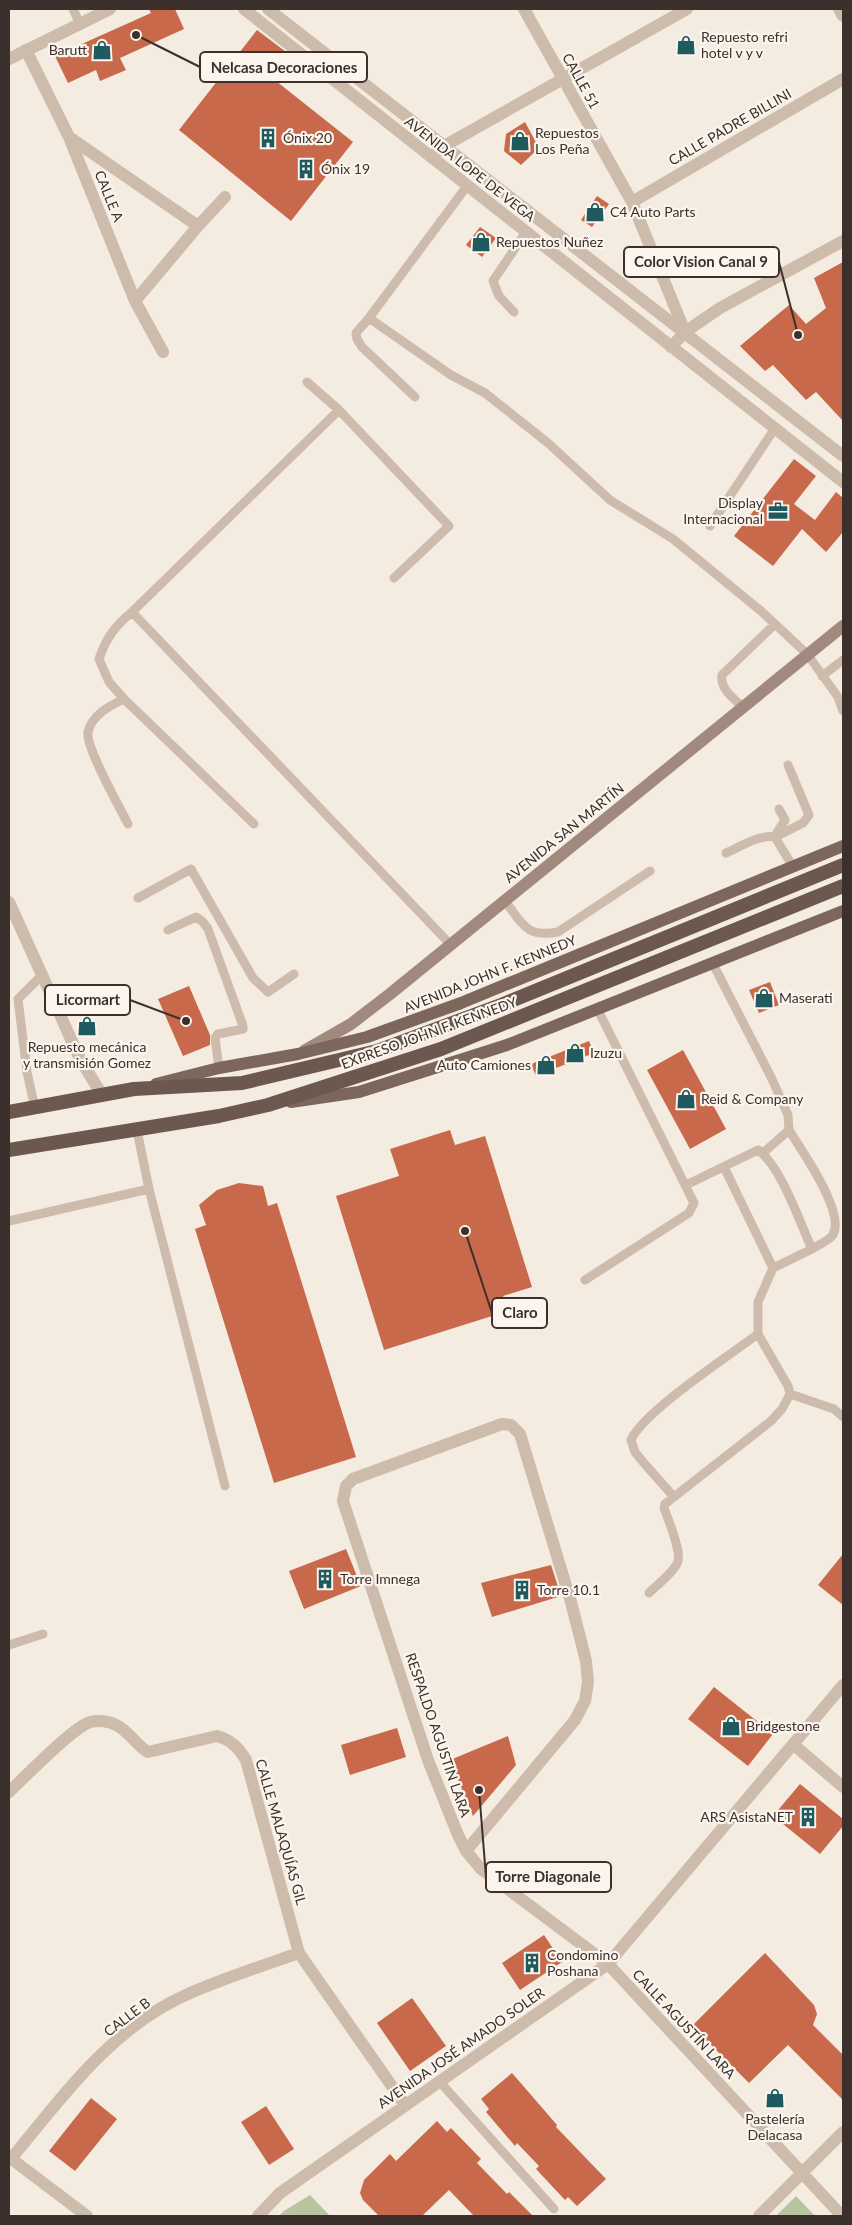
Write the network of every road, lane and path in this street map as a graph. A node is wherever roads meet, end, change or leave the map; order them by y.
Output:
1 (73, 9) edge
2 (110, 9) edge
3 (244, 9) edge
4 (268, 9) edge
5 (524, 9) edge
6 (687, 9) edge
7 (839, 9) edge
8 (843, 16) edge
9 (80, 24) junction
10 (26, 50) junction
11 (9, 59) edge
12 (563, 79) junction
13 (843, 79) edge
14 (69, 137) junction
15 (444, 146) junction
16 (431, 157) junction
17 (467, 186) junction
18 (225, 197) dead end
19 (632, 202) junction
20 (198, 226) junction
21 (526, 232) junction
22 (843, 241) edge
23 (135, 301) junction
24 (514, 312) dead end
25 (369, 318) junction
26 (685, 332) junction
27 (671, 347) junction
28 (163, 352) dead end
29 (307, 382) dead end
30 (415, 397) dead end
31 (339, 410) junction
32 (775, 428) junction
33 (843, 456) edge
34 (843, 482) edge
35 (710, 526) dead end
36 (394, 578) dead end
37 (132, 612) junction
38 (775, 624) junction
39 (843, 626) edge
40 (808, 655) junction
41 (843, 660) edge
42 (822, 676) junction
43 (840, 695) edge
44 (124, 699) junction
45 (743, 708) junction
46 (843, 711) edge
47 (788, 765) dead end
48 (780, 809) dead end
49 (128, 824) dead end
50 (254, 824) dead end
51 (775, 836) junction
52 (843, 846) edge
53 (726, 853) dead end
54 (843, 865) edge
55 (793, 867) junction
56 (650, 870) dead end
57 (843, 886) edge
58 (138, 898) dead end
59 (505, 901) junction
60 (9, 902) edge
61 (843, 910) edge
62 (168, 930) dead end
63 (450, 945) junction
64 (712, 962) junction
65 (294, 974) dead end
66 (42, 975) junction
67 (598, 1008) junction
68 (298, 1054) junction
69 (219, 1068) junction
70 (134, 1089) junction
71 (102, 1096) junction
72 (268, 1105) junction
73 (35, 1108) junction
74 (9, 1112) edge
75 (137, 1130) junction
76 (789, 1130) junction
77 (9, 1150) edge
78 (763, 1153) junction
79 (724, 1167) junction
80 (686, 1185) junction
81 (148, 1189) junction
82 (9, 1220) edge
83 (812, 1249) junction
84 (773, 1268) junction
85 (585, 1280) dead end
86 (758, 1334) junction
87 (790, 1394) junction
88 (843, 1418) edge
89 (225, 1486) dead end
90 (674, 1497) junction
91 (649, 1593) dead end
92 (43, 1634) dead end
93 (9, 1645) edge
94 (843, 1685) edge
95 (794, 1745) junction
96 (843, 1787) edge
97 (9, 1792) edge
98 (466, 1851) junction
99 (299, 1953) junction
100 (608, 1964) junction
101 (439, 2081) junction
102 (405, 2105) junction
103 (843, 2132) edge
104 (10, 2158) edge
105 (802, 2174) junction
106 (554, 2209) dead end
107 (87, 2216) edge
108 (258, 2216) edge
109 (759, 2216) edge
110 (842, 2216) edge

1 - 9 lane
2 - 9 street
3 - 16 street, AVENIDA LOPE DE VEGA
4 - 15 street, AVENIDA LOPE DE VEGA
5 - 12 street, CALLE 51
6 - 12 street
7 - 8 street
9 - 10 street
10 - 11 street
10 - 14 street, CALLE A
12 - 15 street
12 - 19 street, CALLE 51
13 - 19 street, CALLE PADRE BILLINI
14 - 20 street
14 - 23 street, CALLE A
15 - 16 street
15 - 26 street, AVENIDA LOPE DE VEGA
16 - 17 street, AVENIDA LOPE DE VEGA
17 - 21 street, AVENIDA LOPE DE VEGA
17 - 25 lane
18 - 20 street
19 - 26 street, CALLE 51
20 - 23 street
21 - 24 lane
21 - 27 street, AVENIDA LOPE DE VEGA
22 - 26 street
23 - 28 street, CALLE A
25 - 30 lane
25 - 38 lane
26 - 27 street
26 - 33 street, AVENIDA LOPE DE VEGA
27 - 32 street, AVENIDA LOPE DE VEGA
29 - 31 lane
31 - 36 lane
31 - 37 lane
32 - 34 street, AVENIDA LOPE DE VEGA
32 - 35 lane
37 - 44 lane
37 - 63 lane
38 - 40 lane
38 - 45 lane
39 - 40 main road, AVENIDA SAN MARTÍN
40 - 42 lane
40 - 45 main road, AVENIDA SAN MARTÍN
41 - 42 lane
42 - 43 lane
43 - 46 lane
44 - 49 lane
44 - 50 lane
45 - 59 main road, AVENIDA SAN MARTÍN
47 - 51 lane
48 - 51 lane
51 - 53 lane
51 - 55 lane
52 - 55 main road, AVENIDA JOHN F. KENNEDY
54 - 70 highway, EXPRESO JOHN F. KENNEDY
55 - 68 main road, AVENIDA JOHN F. KENNEDY
56 - 59 lane
57 - 72 highway, EXPRESO JOHN F. KENNEDY
58 - 65 lane
59 - 63 main road, AVENIDA SAN MARTÍN
60 - 66 street
61 - 64 main road
62 - 69 lane
63 - 68 main road, AVENIDA SAN MARTÍN
64 - 67 main road
64 - 76 lane
66 - 71 street
66 - 73 lane
67 - 72 main road
67 - 80 lane
68 - 69 main road, AVENIDA JOHN F. KENNEDY
69 - 70 main road, AVENIDA JOHN F. KENNEDY
70 - 71 highway, EXPRESO JOHN F. KENNEDY
71 - 73 highway, EXPRESO JOHN F. KENNEDY
72 - 75 highway, EXPRESO JOHN F. KENNEDY
73 - 74 highway, EXPRESO JOHN F. KENNEDY
75 - 77 highway, EXPRESO JOHN F. KENNEDY
75 - 81 lane
76 - 78 lane
76 - 83 lane
78 - 79 lane
78 - 83 lane
79 - 80 lane
79 - 84 lane
80 - 85 lane
81 - 82 lane
81 - 89 lane
83 - 84 lane
84 - 86 lane
86 - 87 lane
86 - 90 lane
87 - 88 lane
87 - 90 lane
90 - 91 lane
92 - 93 lane
94 - 95 street, AVENIDA JOSÉ AMADO SOLER
95 - 96 street
95 - 100 street, AVENIDA JOSÉ AMADO SOLER
97 - 99 street, CALLE MALAQUÍAS GIL
98 - 98 street, RESPALDO AGUSTIN LARA
98 - 100 street, CALLE AGUSTÍN LARA
99 - 102 street, CALLE MALAQUÍAS GIL
99 - 104 street, CALLE B
100 - 101 street, AVENIDA JOSÉ AMADO SOLER
100 - 105 street, CALLE AGUSTÍN LARA
101 - 102 street, AVENIDA JOSÉ AMADO SOLER
101 - 106 lane
102 - 108 street, AVENIDA JOSÉ AMADO SOLER
103 - 105 street
104 - 107 street
105 - 109 street
105 - 110 street, CALLE AGUSTÍN LARA

